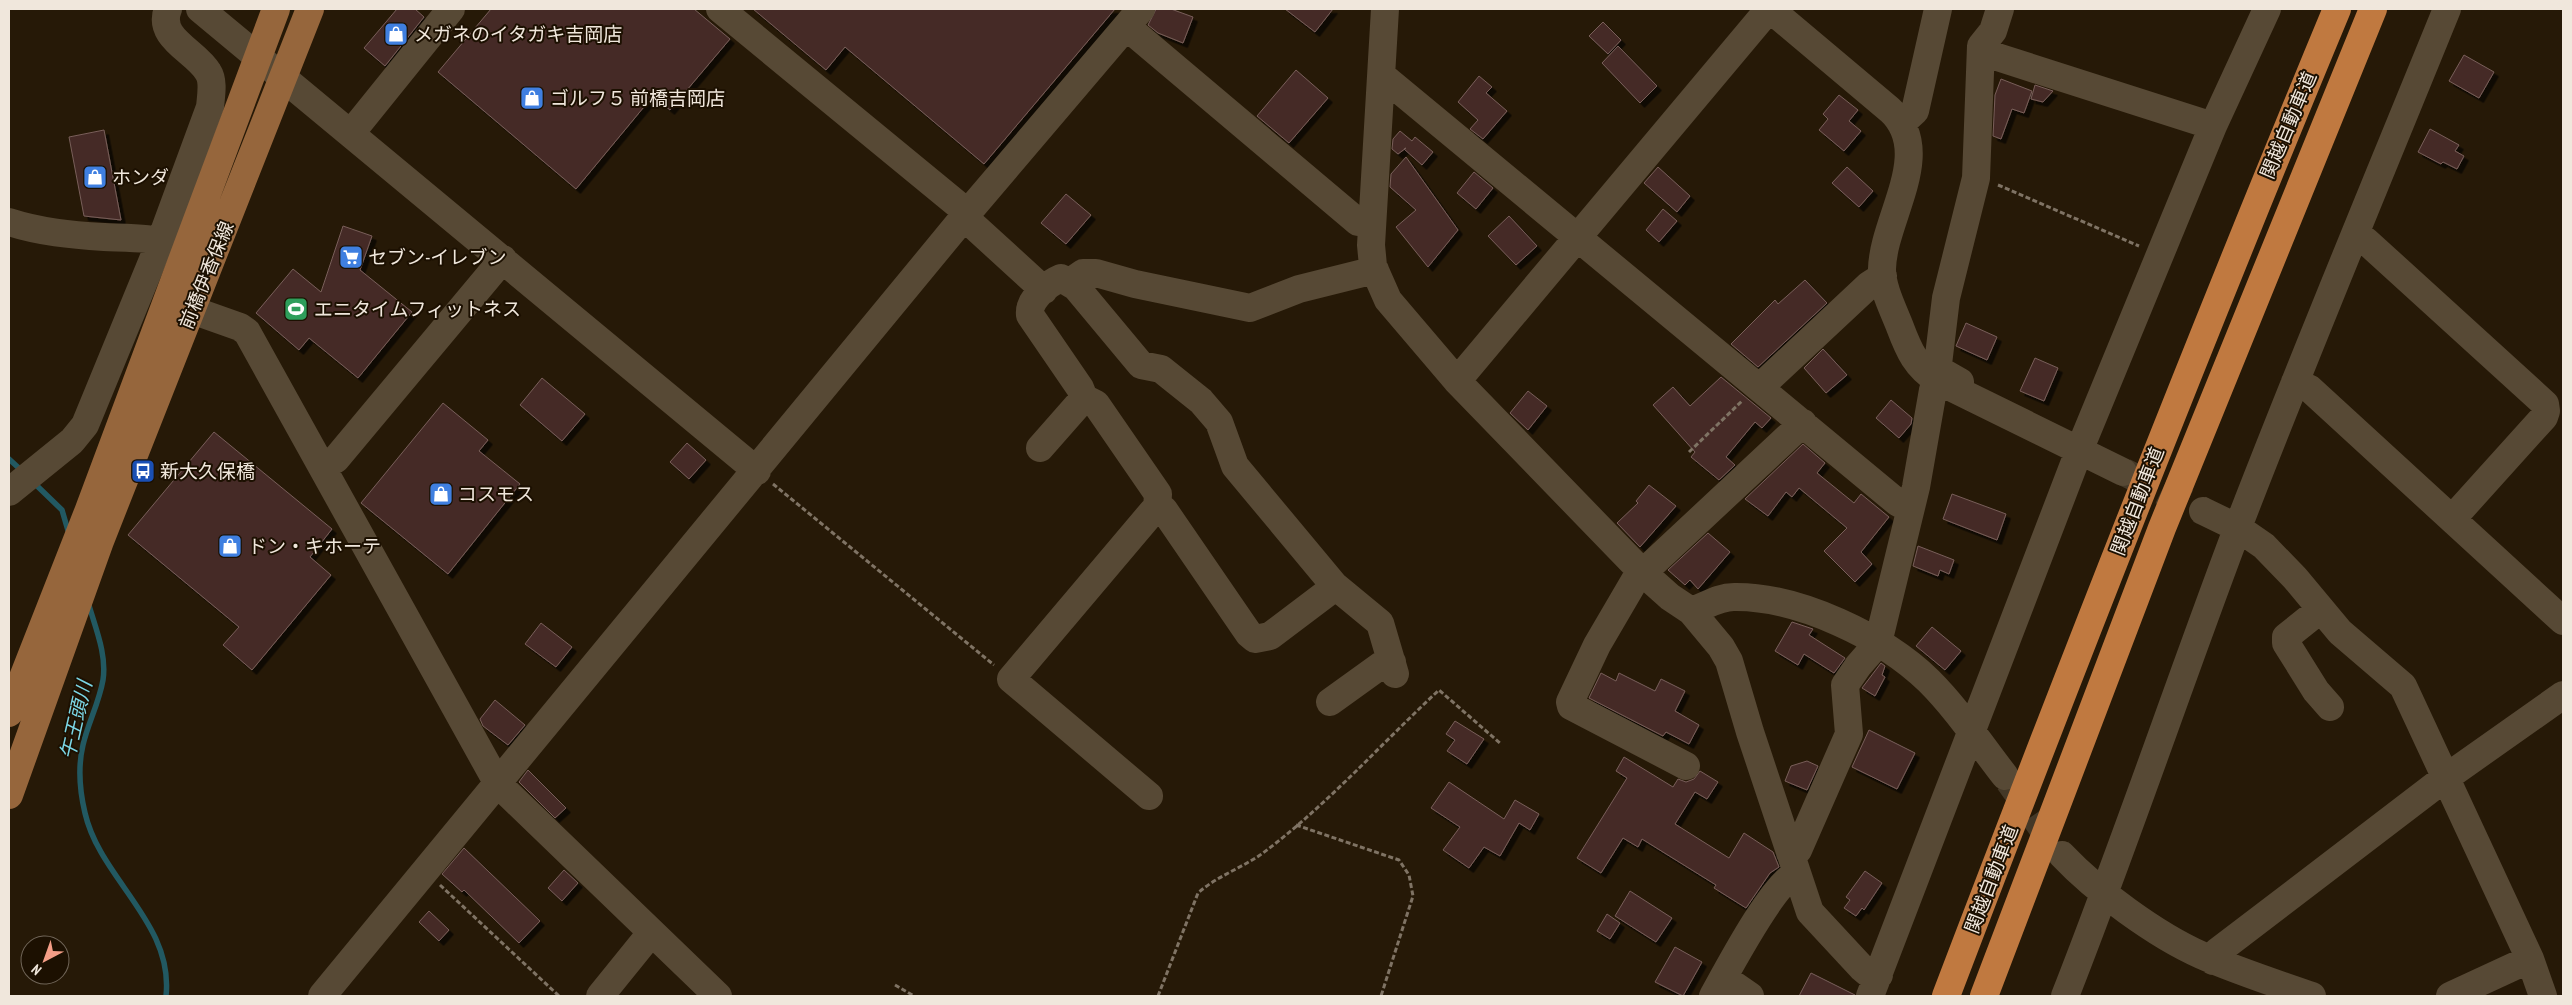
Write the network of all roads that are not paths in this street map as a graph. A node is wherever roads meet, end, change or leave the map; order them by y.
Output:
1 (168, 9) edge
2 (200, 9) edge
3 (276, 9) edge
4 (310, 9) edge
5 (451, 9) edge
6 (720, 9) edge
7 (1385, 9) edge
8 (1770, 9) edge
9 (1938, 9) edge
10 (2000, 9) edge
11 (2267, 9) edge
12 (2337, 9) edge
13 (2373, 9) edge
14 (2445, 9) edge
15 (1134, 18) edge
16 (1988, 54) dead end
17 (258, 55) junction
18 (284, 77) junction
19 (1381, 79) junction
20 (1902, 123) junction
21 (2214, 126) junction
22 (351, 133) junction
23 (966, 215) junction
24 (9, 222) edge
25 (1372, 224) junction
26 (2355, 234) junction
27 (1578, 239) junction
28 (173, 245) junction
29 (503, 260) junction
30 (1375, 270) junction
31 (1883, 276) junction
32 (1070, 282) junction
33 (1044, 290) junction
34 (192, 310) junction
35 (1457, 381) junction
36 (1938, 382) junction
37 (2295, 382) junction
38 (1760, 387) junction
39 (1084, 398) junction
40 (1802, 422) junction
41 (2074, 443) junction
42 (1040, 448) dead end
43 (322, 467) junction
44 (757, 471) junction
45 (2122, 472) tunnel mouth
46 (15, 487) edge
47 (1911, 506) junction
48 (1157, 509) junction
49 (2203, 511) tunnel mouth
50 (2452, 519) junction
51 (2238, 528) junction
52 (1642, 572) junction
53 (1339, 589) junction
54 (2321, 609) junction
55 (1691, 611) junction
56 (2563, 621) edge
57 (1878, 643) junction
58 (2563, 695) edge
59 (1330, 702) dead end
60 (2330, 707) dead end
61 (9, 713) edge
62 (1972, 733) junction
63 (1686, 766) dead end
64 (2005, 776) tunnel mouth
65 (2446, 777) junction
66 (498, 784) junction
67 (9, 795) edge
68 (1149, 796) dead end
69 (2062, 856) tunnel mouth
70 (1793, 864) junction
71 (2105, 894) junction
72 (651, 933) junction
73 (2530, 959) junction
74 (2213, 961) junction
75 (1875, 986) edge
76 (1718, 987) edge
77 (322, 996) edge
78 (600, 996) edge
79 (718, 996) edge
80 (1750, 996) edge
81 (1946, 996) edge
82 (1984, 996) edge
83 (2064, 996) edge
84 (2312, 996) edge
85 (2450, 996) edge
86 (2543, 996) edge

1 - 28 street
2 - 17 street
3 - 17 main road, 前橋伊香保線
4 - 18 main road, 前橋伊香保線
5 - 22 street
6 - 23 street
7 - 19 street
8 - 20 street
8 - 27 street
9 - 20 street
10 - 41 street
11 - 21 street
12 - 81 highway, 関越自動車道
13 - 82 highway, 関越自動車道
14 - 26 street
15 - 23 street
15 - 25 street
16 - 21 street
17 - 18 street
17 - 28 main road, 前橋伊香保線
18 - 22 street
18 - 34 main road, 前橋伊香保線
19 - 25 street
19 - 27 street
20 - 31 street
21 - 41 street
22 - 29 street
23 - 33 street
23 - 44 street
24 - 28 street
25 - 30 street
26 - 37 street
26 - 50 street
27 - 35 street
27 - 38 street
28 - 46 street
28 - 61 main road, 前橋伊香保線
29 - 43 street
29 - 44 street
30 - 32 street
30 - 35 street
31 - 36 street
31 - 38 street
32 - 33 street
32 - 53 street
33 - 39 street
34 - 43 street
34 - 67 main road, 前橋伊香保線
35 - 52 street
36 - 41 street
36 - 47 street
37 - 50 street
37 - 51 street
38 - 40 street
39 - 42 street
39 - 48 street
40 - 47 street
40 - 52 street
41 - 45 street
41 - 62 street
43 - 66 street
44 - 66 street
47 - 57 street
48 - 53 street
48 - 68 street
49 - 51 street
50 - 56 street
51 - 54 street
51 - 71 street
52 - 55 street
52 - 63 street
53 - 59 street
54 - 60 street
54 - 65 street
55 - 57 street
55 - 70 street
57 - 62 street
57 - 70 street
58 - 65 street
62 - 64 street
62 - 75 street
65 - 73 street
65 - 74 street
66 - 72 street
66 - 77 street
69 - 71 street
70 - 75 street
70 - 76 street
71 - 74 street
71 - 83 street
72 - 78 street
72 - 79 street
73 - 85 street
73 - 86 street
74 - 84 street
76 - 80 street

